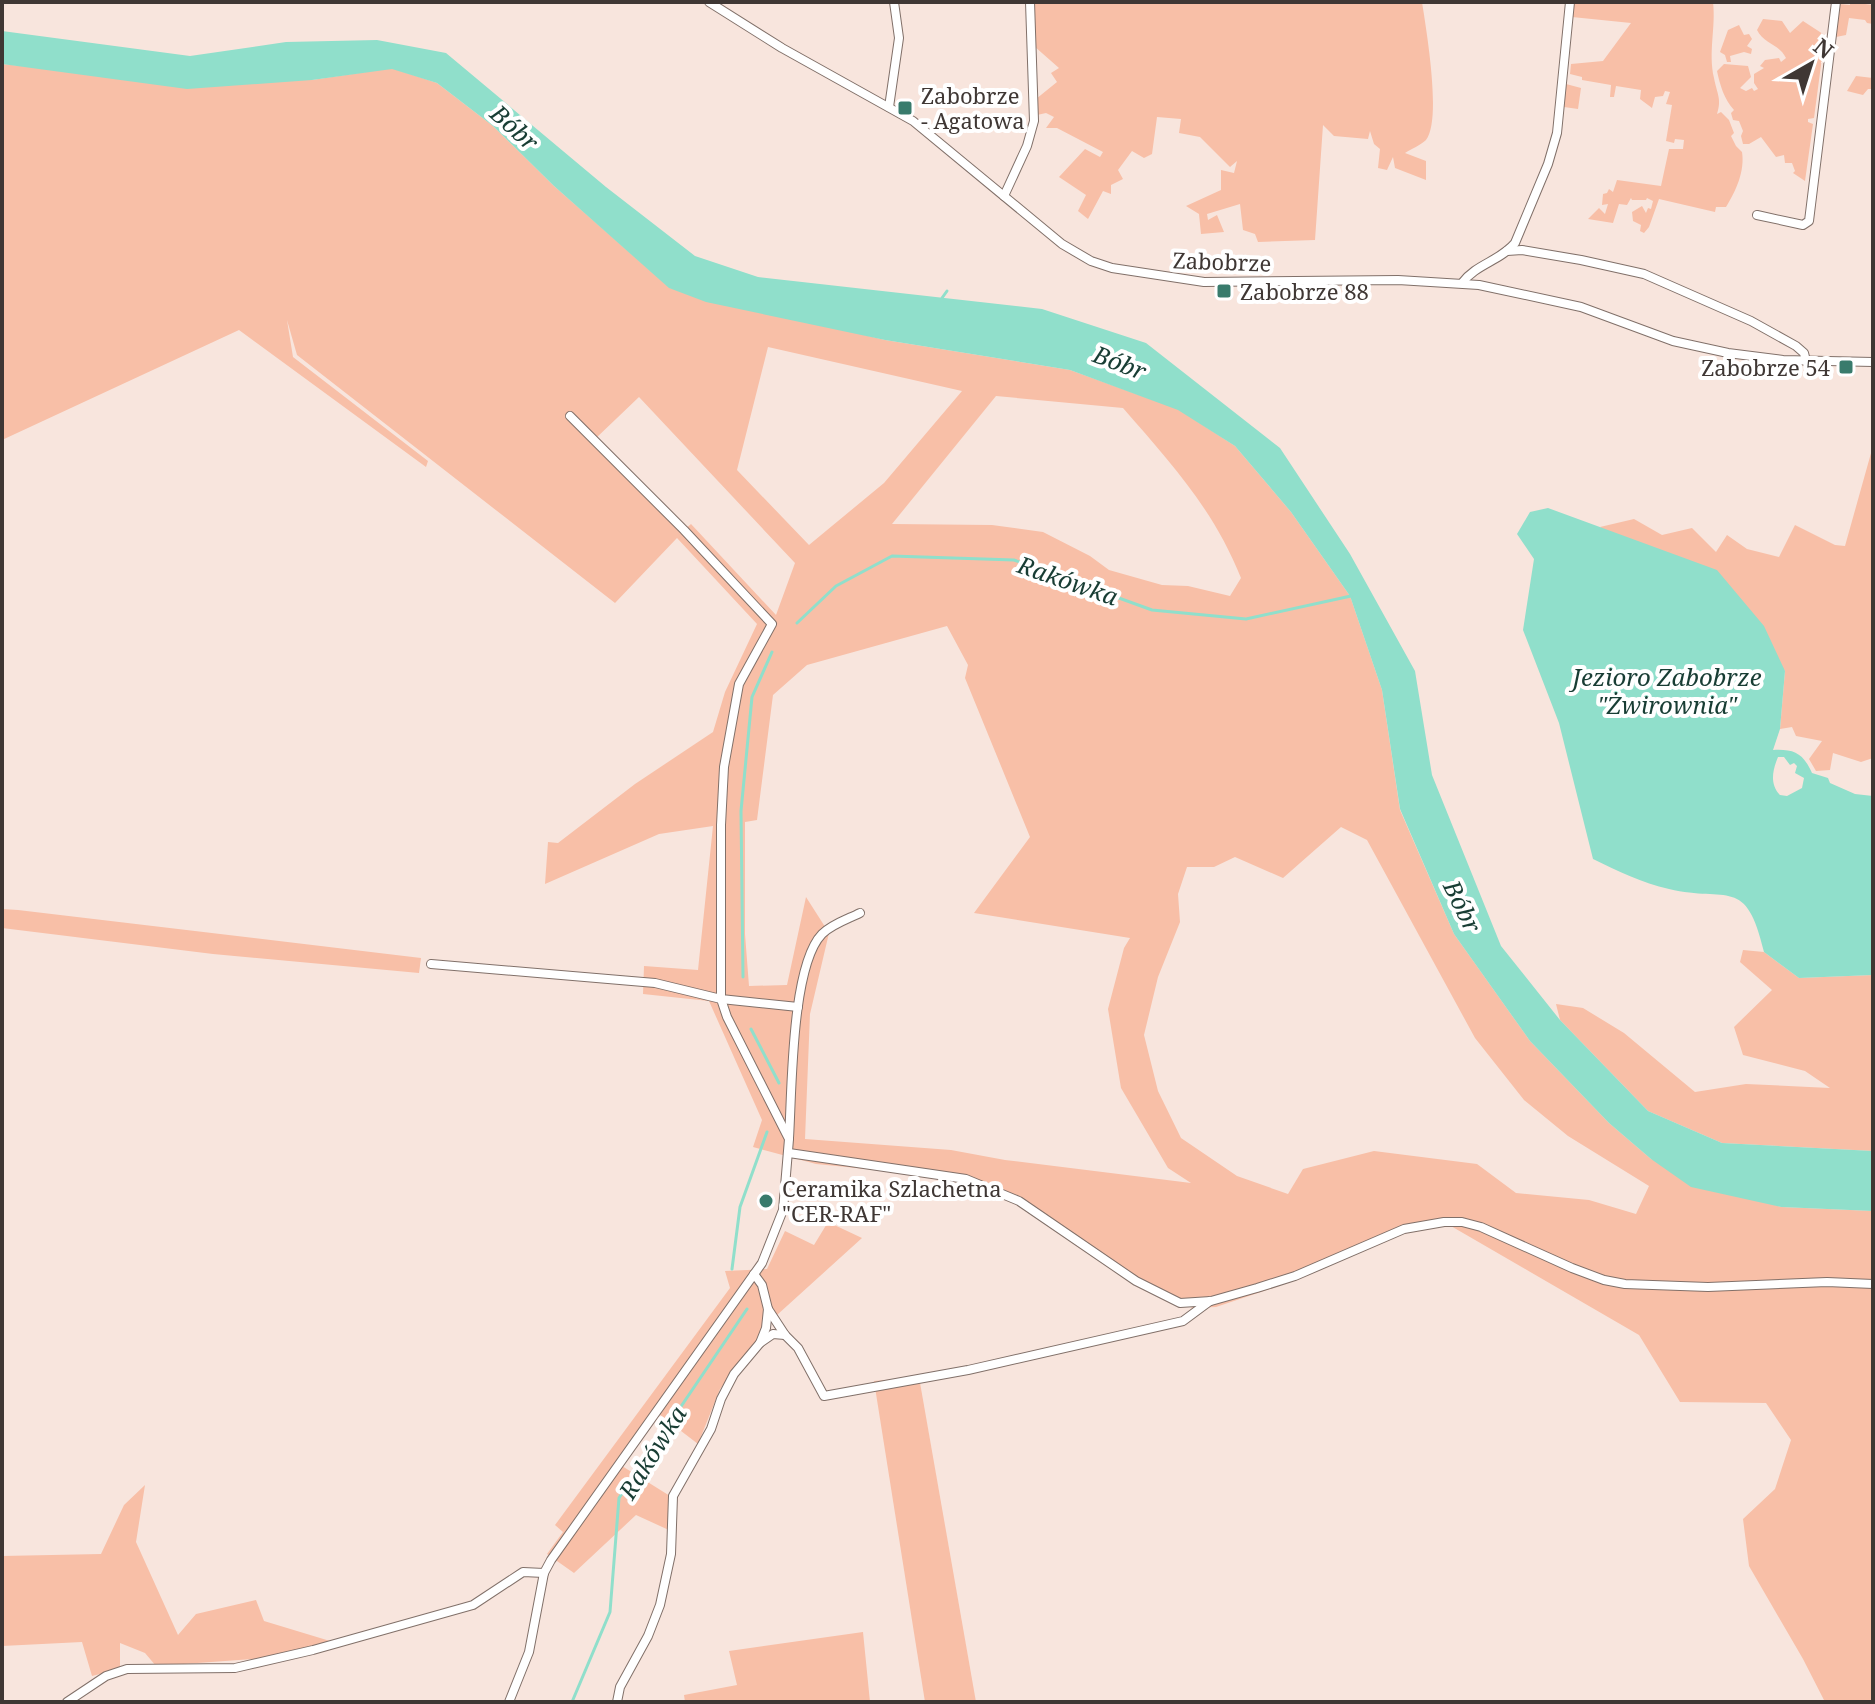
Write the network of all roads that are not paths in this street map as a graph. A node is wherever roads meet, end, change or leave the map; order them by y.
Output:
1 (709, 2) edge
2 (894, 2) edge
3 (1030, 2) edge
4 (1570, 2) edge
5 (1836, 2) edge
6 (889, 107) junction
7 (1004, 196) junction
8 (1757, 215) dead end
9 (1507, 251) junction
10 (1462, 283) junction
11 (1806, 361) junction
12 (1873, 362) edge
13 (570, 416) dead end
14 (860, 913) dead end
15 (431, 964) dead end
16 (721, 999) junction
17 (798, 1007) junction
18 (789, 1139) junction
19 (789, 1153) junction
20 (754, 1274) junction
21 (1873, 1284) edge
22 (1211, 1301) junction
23 (768, 1309) junction
24 (785, 1335) junction
25 (760, 1343) junction
26 (544, 1573) junction
27 (67, 1702) edge
28 (509, 1702) edge
29 (617, 1702) edge

1 - 6 street, Zabobrze
2 - 6 street
3 - 7 street
4 - 9 street
5 - 8 street
6 - 7 street, Zabobrze
7 - 10 street, Zabobrze
9 - 10 street
9 - 11 street
10 - 11 street, Zabobrze
11 - 12 street, Zabobrze
13 - 16 street
14 - 17 street
15 - 16 street
16 - 17 street
16 - 18 street
17 - 18 street
18 - 19 street
19 - 20 street
19 - 22 street
20 - 23 street
20 - 26 street
21 - 22 street
22 - 24 street
23 - 24 street
23 - 25 street
24 - 25 street
25 - 29 street
26 - 27 street
26 - 28 street

